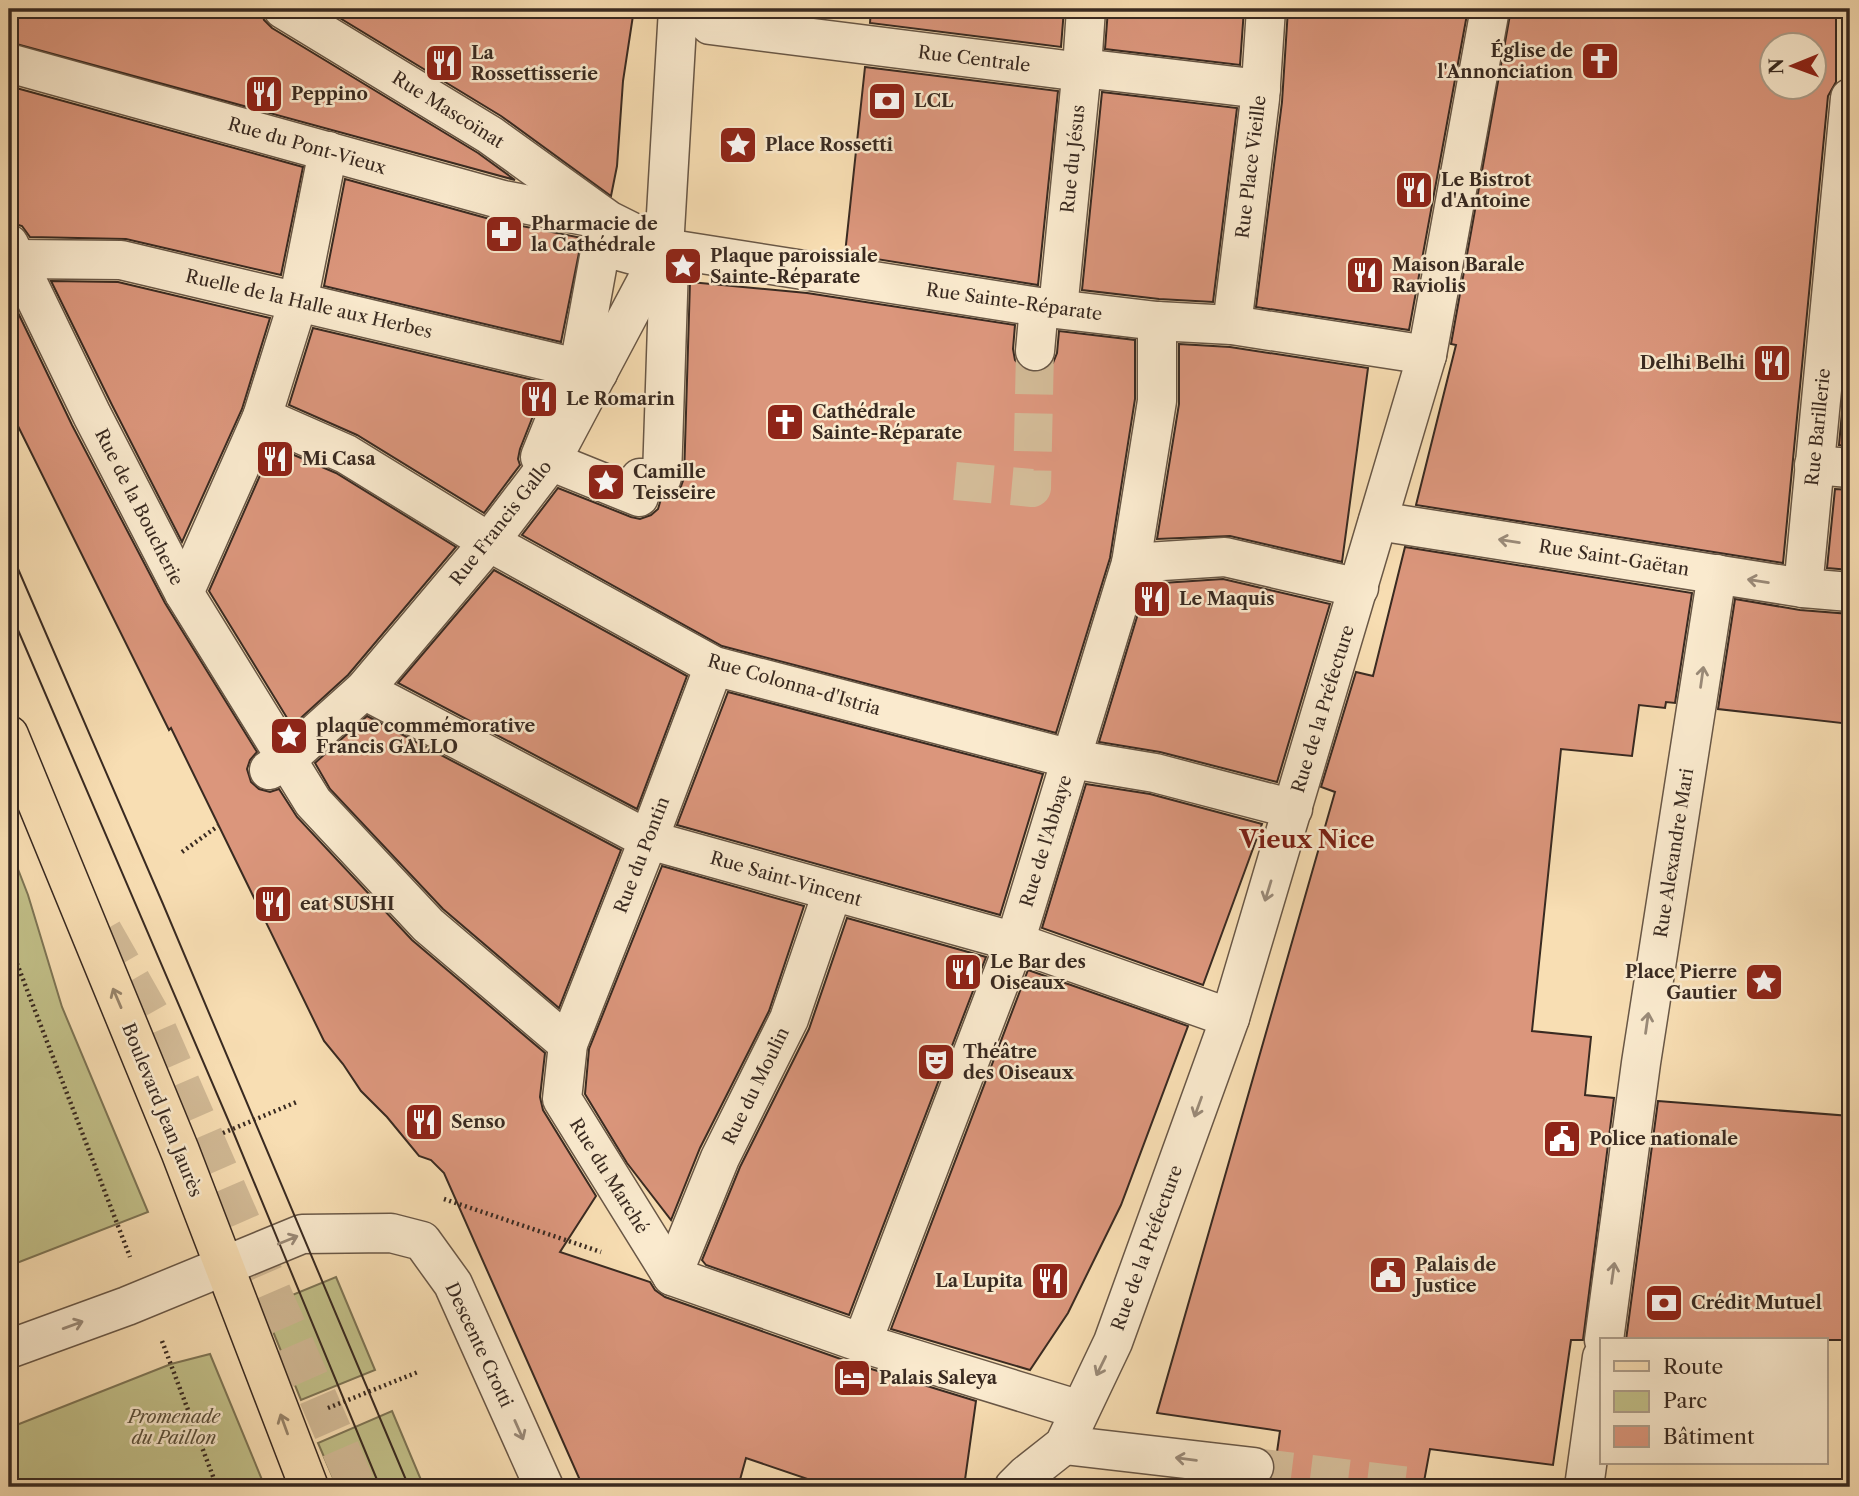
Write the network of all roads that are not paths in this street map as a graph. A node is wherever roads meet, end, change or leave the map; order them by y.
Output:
1 (284, 9) edge
2 (678, 9) edge
3 (694, 9) edge
4 (1086, 9) edge
5 (1266, 9) edge
6 (1490, 9) edge
7 (9, 63) edge
8 (1082, 68) junction
9 (1261, 89) junction
10 (1850, 98) edge
11 (328, 151) junction
12 (608, 220) junction
13 (13, 252) edge
14 (661, 255) junction
15 (298, 302) junction
16 (1048, 308) junction
17 (1157, 321) junction
18 (1232, 325) junction
19 (1035, 351) tunnel mouth
20 (1427, 355) junction
21 (587, 370) junction
22 (262, 417) junction
23 (551, 461) junction
24 (1832, 466) edge
25 (1378, 521) junction
26 (489, 542) junction
27 (1131, 563) junction
28 (1717, 574) junction
29 (1359, 588) junction
30 (1803, 588) junction
31 (1850, 592) edge
32 (184, 593) junction
33 (714, 666) junction
34 (363, 690) junction
35 (9, 735) edge
36 (1071, 759) junction
37 (278, 765) junction
38 (1293, 809) junction
39 (649, 840) junction
40 (832, 893) junction
41 (1015, 942) junction
42 (1230, 1018) junction
43 (568, 1044) junction
44 (224, 1266) junction
45 (671, 1276) junction
46 (1604, 1338) edge
47 (862, 1343) junction
48 (9, 1349) edge
49 (1600, 1371) edge
50 (1080, 1410) junction
51 (1064, 1445) junction
52 (1254, 1467) tunnel mouth
53 (309, 1487) edge
54 (544, 1487) edge
55 (1014, 1487) edge
56 (1584, 1487) edge

1 - 12 street, Rue Mascoïnat
2 - 14 street
3 - 8 street, Rue Centrale
4 - 8 street, Rue du Jésus
5 - 9 street, Rue Place Vieille
6 - 20 street, Rue de la Préfecture
7 - 11 street, Rue du Pont-Vieux
8 - 9 street, Rue Centrale
8 - 16 street, Rue du Jésus
9 - 18 street, Rue Place Vieille
10 - 24 street, Rue Barillerie
11 - 12 street, Rue du Pont-Vieux
11 - 15 street
12 - 14 street, Rue Sainte-Réparate
13 - 15 street, Ruelle de la Halle aux Herbes
13 - 32 street, Rue de la Boucherie
14 - 16 street, Rue Sainte-Réparate
14 - 21 street, Rue Francis Gallo
14 - 21 street
14 - 23 street
15 - 21 street, Ruelle de la Halle aux Herbes
15 - 22 street
16 - 17 street, Rue Sainte-Réparate
16 - 19 street, Rue du Jésus
17 - 18 street, Rue Sainte-Réparate
17 - 27 street, Rue de l'Abbaye
18 - 20 street, Rue Sainte-Réparate
20 - 25 street, Rue de la Préfecture
21 - 23 street, Rue Francis Gallo
22 - 26 street, Rue Colonna-d'Istria
22 - 32 street
23 - 26 street, Rue Francis Gallo
24 - 30 street, Rue Barillerie
28 -> 25 street, Rue Saint-Gaëtan
25 - 29 street, Rue de la Préfecture
26 - 33 street, Rue Colonna-d'Istria
26 - 34 street, Rue Francis Gallo
27 - 29 street
27 - 36 street, Rue de l'Abbaye
30 -> 28 street, Rue Saint-Gaëtan
46 -> 28 street, Rue Alexandre Mari
29 - 38 street, Rue de la Préfecture
30 - 31 street, Rue Saint-Gaëtan
32 - 37 street, Rue de la Boucherie
33 - 36 street, Rue Colonna-d'Istria
33 - 39 street, Rue du Pontin
34 - 37 street, Rue Francis Gallo
34 - 39 street, Rue Saint-Vincent
44 -> 35 main road, Boulevard Jean Jaurès
36 - 38 street, Rue Colonna-d'Istria
36 - 41 street, Rue de l'Abbaye
37 - 43 street
38 -> 42 street, Rue de la Préfecture
39 - 40 street, Rue Saint-Vincent
39 - 43 street, Rue du Pontin
40 - 41 street, Rue Saint-Vincent
40 - 45 street, Rue du Moulin
41 - 42 street, Rue Saint-Vincent
41 - 47 street, Rue de l'Abbaye
42 -> 50 street, Rue de la Préfecture
43 - 45 street, Rue du Marché
48 -> 44 street, Descente Crotti
53 -> 44 main road, Boulevard Jean Jaurès
44 -> 54 street, Descente Crotti
45 - 47 street
47 - 50 street
49 - 56 street
50 - 51 street, Rue de la Préfecture
52 -> 51 street
51 - 55 street, Rue de la Préfecture

